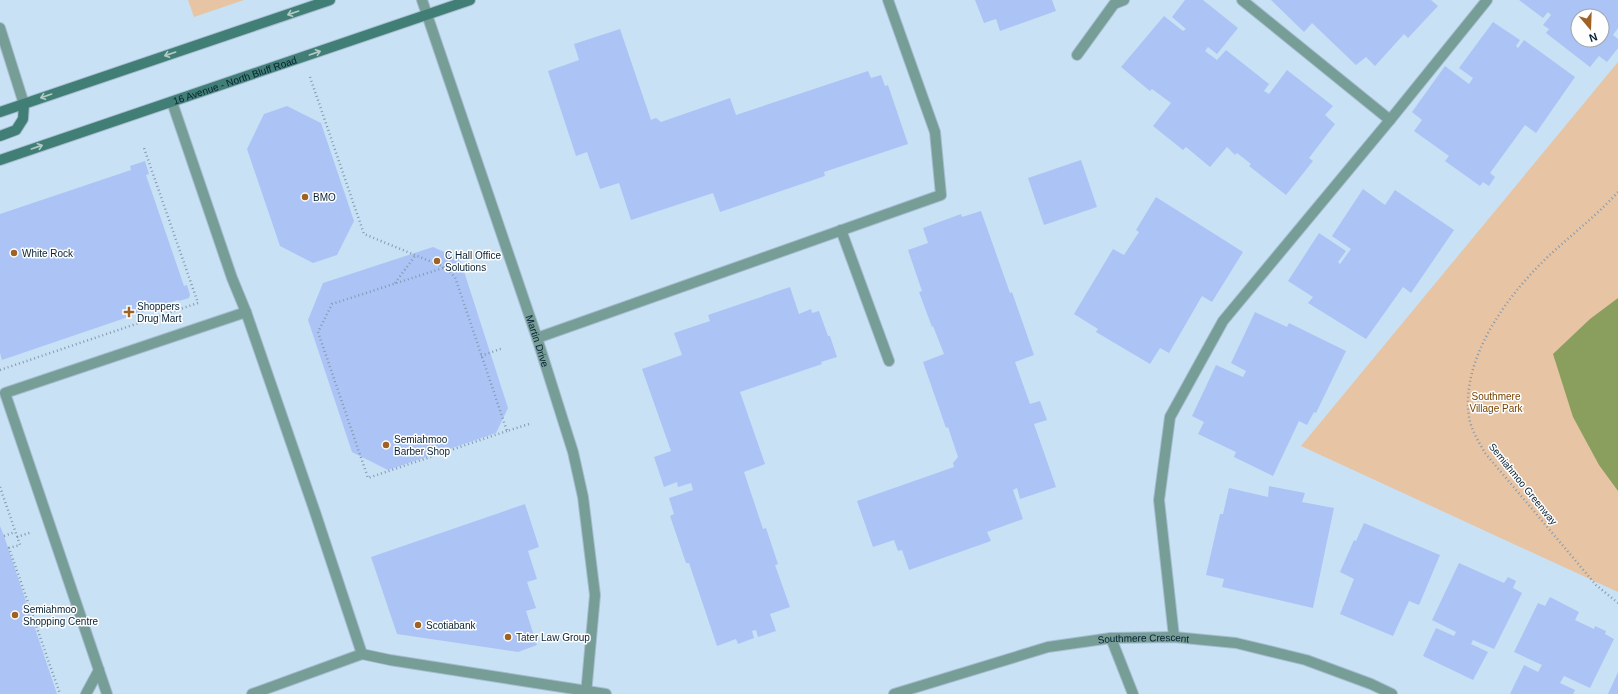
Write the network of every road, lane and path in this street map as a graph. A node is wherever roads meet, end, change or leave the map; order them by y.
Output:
1 (330, 0) edge
2 (422, 0) edge
3 (470, 0) edge
4 (888, 0) edge
5 (1124, 0) edge
6 (1242, 0) edge
7 (1487, 0) edge
8 (427, 15) junction
9 (0, 28) edge
10 (1076, 55) dead end
11 (310, 77) dead end
12 (172, 102) junction
13 (24, 104) junction
14 (0, 112) edge
15 (1390, 120) junction
16 (0, 136) edge
17 (144, 148) dead end
18 (0, 160) edge
19 (342, 172) junction
20 (338, 173) dead end
21 (1618, 192) edge
22 (841, 230) junction
23 (415, 256) junction
24 (444, 267) junction
25 (394, 284) junction
26 (246, 312) junction
27 (536, 338) junction
28 (503, 348) dead end
29 (481, 356) junction
30 (889, 362) dead end
31 (0, 370) edge
32 (529, 424) dead end
33 (506, 431) junction
34 (0, 487) edge
35 (15, 532) junction
36 (4, 536) dead end
37 (1618, 603) edge
38 (1174, 637) junction
39 (1111, 638) junction
40 (362, 654) junction
41 (99, 670) junction
42 (586, 692) edge
43 (60, 694) edge
44 (86, 694) edge
45 (107, 694) edge
46 (252, 694) edge
47 (606, 694) edge
48 (894, 694) edge
49 (1133, 694) edge
50 (1392, 694) edge

1 -> 13 main road
2 - 8 street, Martin Drive
3 - 8 main road, 16 Avenue - North Bluff Road
4 - 22 street
5 - 10 street
6 - 15 street
7 - 15 street
12 -> 8 main road, 16 Avenue - North Bluff Road
8 - 27 street, Martin Drive
9 - 13 street
11 - 19 path
18 -> 12 main road, 16 Avenue - North Bluff Road
12 - 26 street
13 - 14 main road
13 - 16 main road
15 - 38 street
17 - 31 path
19 - 20 path
19 - 23 path
21 - 37 path, Semiahmoo Greenway
22 - 27 street
22 - 30 street
23 - 24 path
23 - 25 path
24 - 25 path
24 - 29 path
25 - 33 path
26 - 40 street
26 - 41 street
27 - 42 street, Martin Drive
28 - 29 path
29 - 33 path
32 - 33 path
34 - 35 path
35 - 36 path
35 - 43 path
38 - 39 street, Southmere Crescent
38 - 50 street, Southmere Crescent
39 - 48 street, Southmere Crescent
39 - 49 street
40 - 42 street
40 - 46 street
41 - 44 street
41 - 45 street
42 - 47 street

